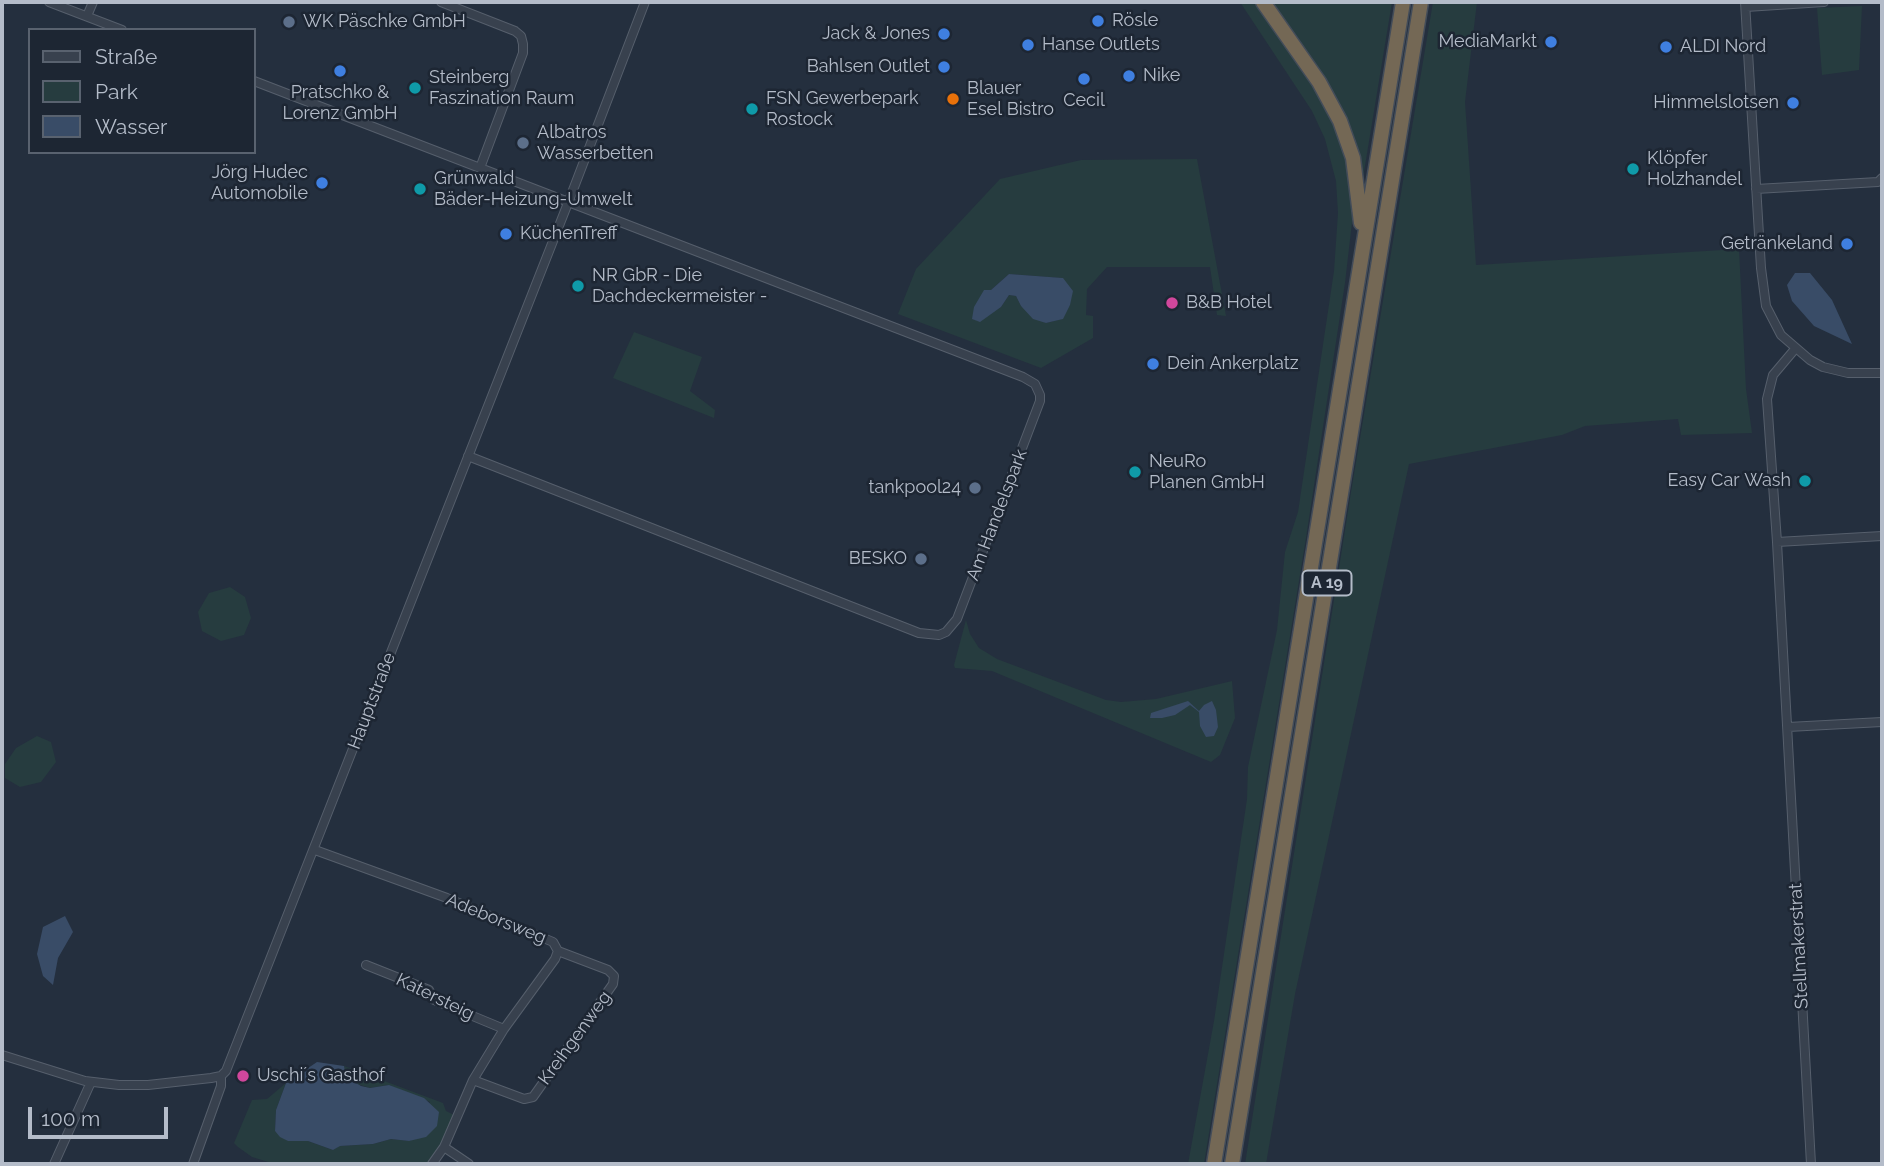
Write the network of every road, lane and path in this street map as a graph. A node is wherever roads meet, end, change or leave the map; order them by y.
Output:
1 (49, 2) edge
2 (93, 2) edge
3 (441, 2) edge
4 (645, 2) edge
5 (1263, 2) edge
6 (1403, 2) edge
7 (1421, 2) edge
8 (1824, 2) edge
9 (1745, 4) edge
10 (87, 16) junction
11 (117, 28) edge
12 (256, 82) edge
13 (480, 168) junction
14 (1882, 178) edge
15 (1756, 189) junction
16 (568, 203) junction
17 (1363, 241) junction
18 (1795, 349) junction
19 (1882, 373) edge
20 (468, 456) junction
21 (1882, 536) edge
22 (1777, 542) junction
23 (1882, 722) edge
24 (1788, 727) junction
25 (315, 850) junction
26 (558, 951) junction
27 (366, 965) dead end
28 (504, 1029) junction
29 (2, 1055) edge
30 (222, 1076) junction
31 (473, 1080) junction
32 (91, 1083) junction
33 (444, 1147) junction
34 (54, 1164) edge
35 (193, 1164) edge
36 (432, 1164) edge
37 (469, 1164) edge
38 (1214, 1164) edge
39 (1232, 1164) edge
40 (1811, 1164) edge

1 - 10 street
2 - 10 street
3 - 13 street
4 - 16 street, Hauptstraße
5 - 17 highway
6 - 17 highway, A 19
7 - 39 highway, A 19
8 - 9 street
9 - 15 street
10 - 11 street
12 - 13 street
13 - 16 street
14 - 15 street
15 - 18 street
16 - 20 street, Hauptstraße
16 - 20 street, Am Handelspark
17 - 38 highway, A 19
18 - 19 street
18 - 22 street, Stellmakerstrat
20 - 25 street, Hauptstraße
21 - 22 street
22 - 24 street, Stellmakerstrat
23 - 24 street
24 - 40 street, Stellmakerstrat
25 - 26 street, Adeborsweg
25 - 30 street, Hauptstraße
26 - 28 street, Adeborsweg
26 - 31 street, Kreihgenweg
27 - 28 street, Katersteig
28 - 31 street, Adeborsweg
29 - 32 street
30 - 32 street
30 - 35 street, Hauptstraße
31 - 33 street, Adeborsweg
32 - 34 street
33 - 36 street, Adeborsweg
33 - 37 street

